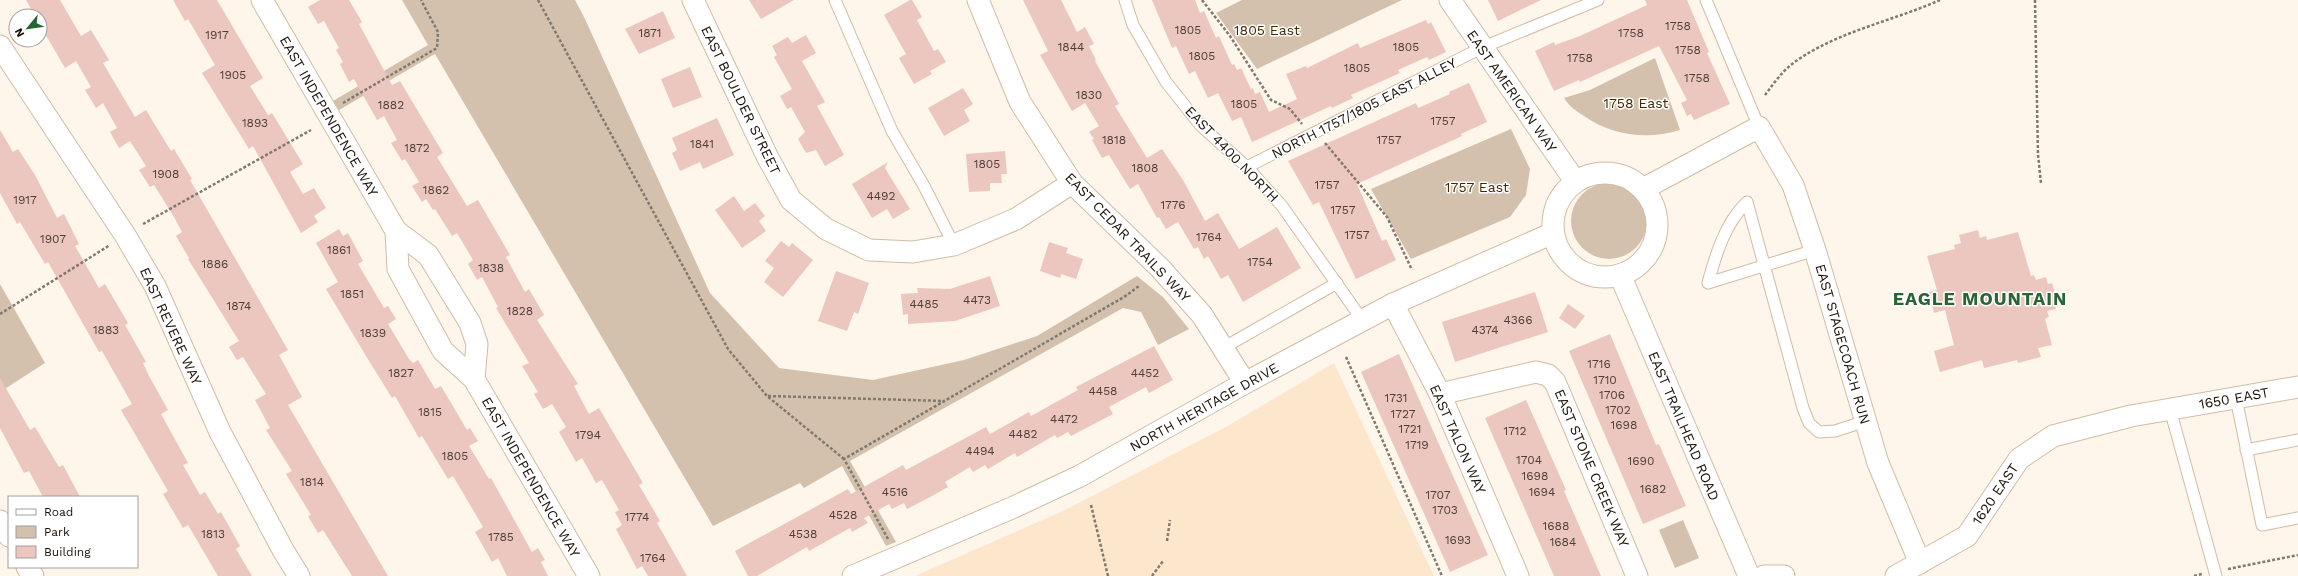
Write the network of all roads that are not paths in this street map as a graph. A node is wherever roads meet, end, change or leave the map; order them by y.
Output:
1 (262, 0) edge
2 (693, 0) edge
3 (835, 0) edge
4 (978, 0) edge
5 (1125, 0) edge
6 (1450, 0) edge
7 (1598, 0) edge
8 (1706, 0) edge
9 (0, 46) edge
10 (1481, 48) junction
11 (1759, 127) junction
12 (1247, 167) junction
13 (1072, 182) junction
14 (1575, 182) junction
15 (1643, 189) junction
16 (396, 232) junction
17 (1553, 234) junction
18 (954, 245) junction
19 (1815, 250) junction
20 (1765, 265) junction
21 (1620, 275) junction
22 (1337, 283) junction
23 (1393, 304) junction
24 (1363, 322) junction
25 (1223, 348) junction
26 (474, 379) junction
27 (1245, 383) junction
28 (2298, 387) edge
29 (1440, 394) junction
30 (2236, 398) junction
31 (2170, 409) junction
32 (1866, 421) junction
33 (2298, 440) edge
34 (2246, 450) junction
35 (2298, 518) edge
36 (0, 521) edge
37 (8, 534) edge
38 (1920, 563) junction
39 (2215, 574) edge
40 (299, 576) edge
41 (589, 576) edge
42 (853, 576) edge
43 (1518, 576) edge
44 (1637, 576) edge
45 (1749, 576) edge
46 (1764, 576) edge
47 (1784, 576) edge
48 (1896, 576) edge

1 - 16 street, EAST INDEPENDENCE WAY
2 - 18 street, EAST BOULDER STREET
3 - 18 lane
4 - 13 street, EAST CEDAR TRAILS WAY
5 - 12 lane, EAST 4400 NORTH
6 - 10 street, EAST AMERICAN WAY
7 - 10 lane, NORTH 1757/1805 EAST ALLEY
8 - 11 lane
9 - 40 street, EAST REVERE WAY
10 - 12 lane, NORTH 1757/1805 EAST ALLEY
10 - 14 street, EAST AMERICAN WAY
11 - 15 street
11 - 19 street, EAST STAGECOACH RUN
12 - 22 lane, EAST 4400 NORTH
13 - 18 street
13 - 25 street, EAST CEDAR TRAILS WAY
14 - 15 street
14 - 17 street
15 - 21 street
16 - 26 street, EAST INDEPENDENCE WAY
16 - 26 street, EAST INDEPENDENCE WAY
17 - 21 street
17 - 23 street, NORTH HERITAGE DRIVE
19 - 20 lane
19 - 32 street, EAST STAGECOACH RUN
20 - 20 lane
20 - 32 lane
21 - 45 street, EAST TRAILHEAD ROAD
22 - 24 lane, EAST 4400 NORTH
22 - 25 lane
23 - 24 street, NORTH HERITAGE DRIVE
23 - 29 street, EAST TALON WAY
24 - 27 street, NORTH HERITAGE DRIVE
25 - 27 street, EAST CEDAR TRAILS WAY
26 - 41 street, EAST INDEPENDENCE WAY
27 - 42 street, NORTH HERITAGE DRIVE
28 - 30 street, 1650 EAST
29 - 43 street, EAST TALON WAY
29 - 44 street, EAST STONE CREEK WAY
30 - 31 street, 1650 EAST
30 - 34 lane
31 - 38 street, 1620 EAST
31 - 39 lane
32 - 38 street, EAST STAGECOACH RUN
33 - 34 lane
34 - 35 lane
36 - 37 street
38 - 48 street, 1620 EAST
46 - 47 street

